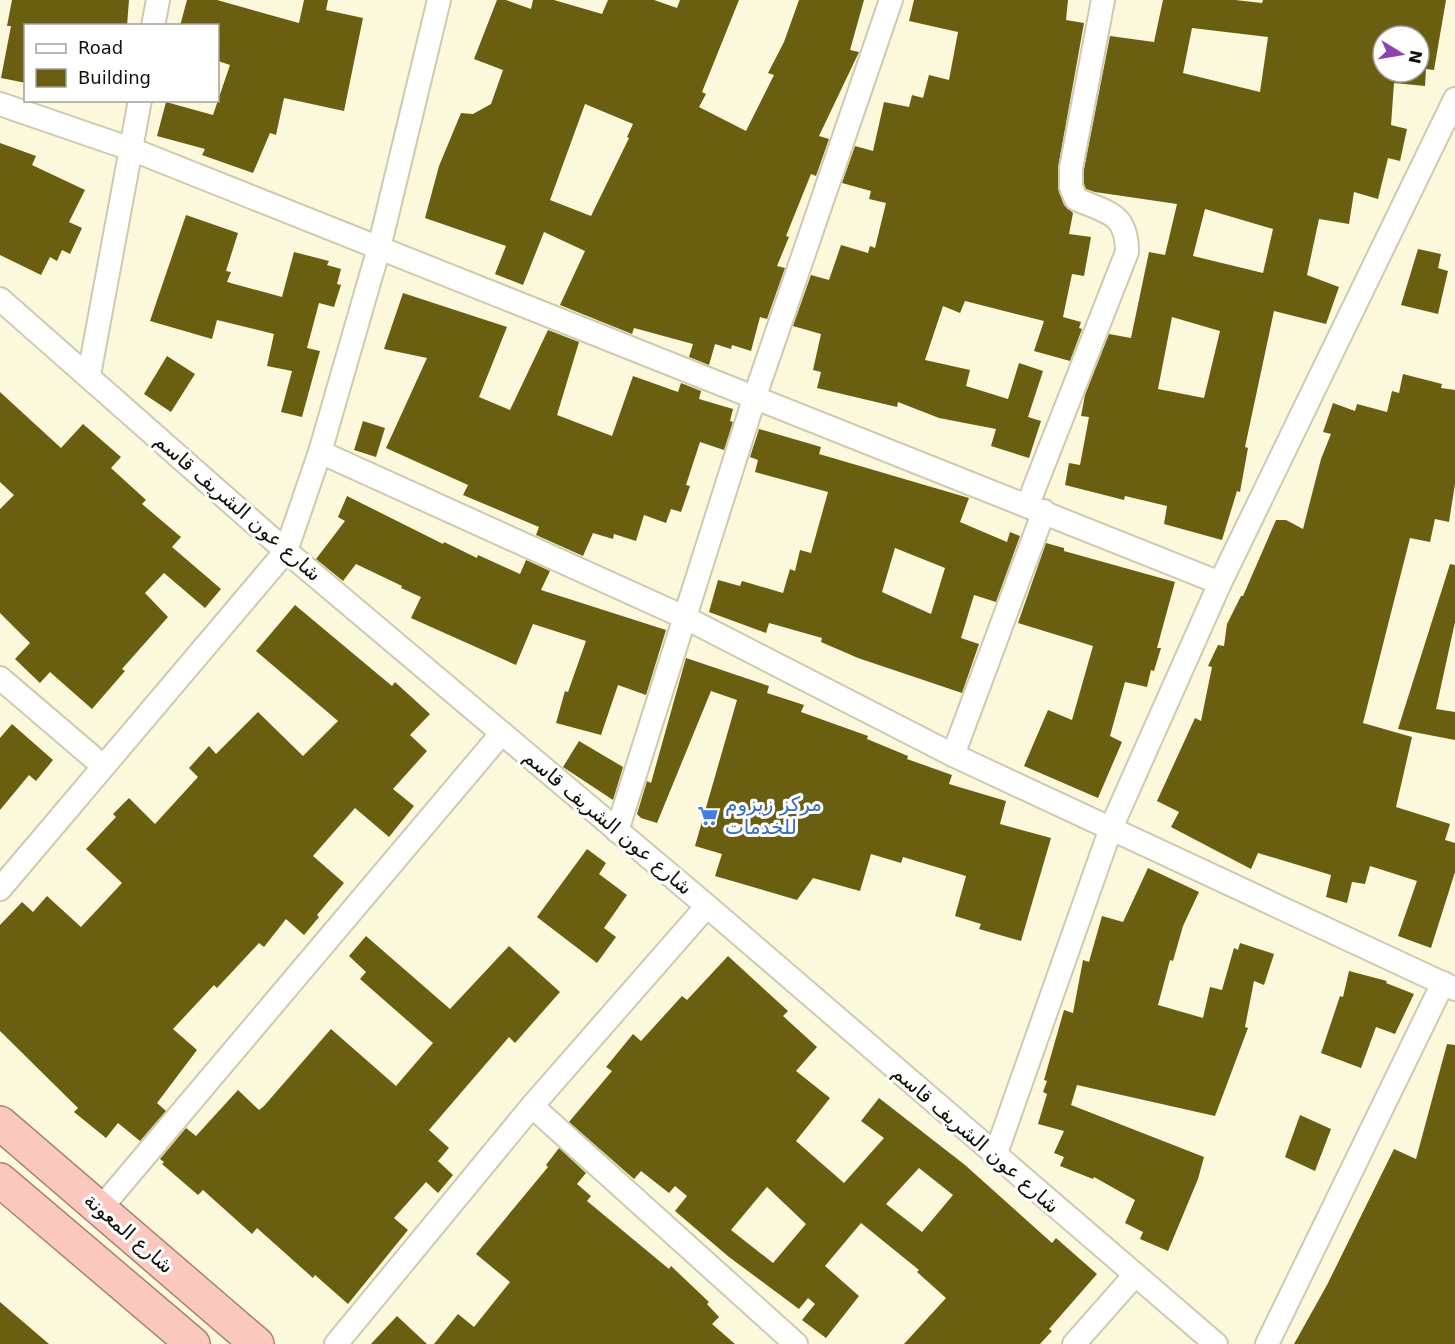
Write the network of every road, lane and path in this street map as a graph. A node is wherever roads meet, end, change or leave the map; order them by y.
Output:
1 (158, 0) edge
2 (439, 0) edge
3 (891, 0) edge
4 (1103, 0) edge
5 (153, 24) edge
6 (1455, 99) edge
7 (140, 102) edge
8 (0, 104) edge
9 (131, 149) junction
10 (379, 248) junction
11 (0, 299) edge
12 (88, 375) junction
13 (755, 396) junction
14 (320, 452) junction
15 (1036, 508) junction
16 (286, 551) junction
17 (1220, 583) junction
18 (684, 617) junction
19 (0, 678) edge
20 (502, 734) junction
21 (952, 755) junction
22 (103, 766) junction
23 (1112, 828) junction
24 (617, 831) junction
25 (0, 889) edge
26 (707, 906) junction
27 (1449, 986) edge
28 (532, 1106) junction
29 (0, 1123) edge
30 (995, 1156) junction
31 (0, 1180) edge
32 (100, 1208) junction
33 (1135, 1275) junction
34 (193, 1344) edge
35 (257, 1344) edge
36 (336, 1344) edge
37 (796, 1344) edge
38 (1074, 1344) edge
39 (1216, 1344) edge
40 (1267, 1344) edge

1 - 5 street
2 - 10 street
3 - 13 street
4 - 15 street
6 - 17 street
7 - 9 street
8 - 9 street
9 - 10 street
9 - 12 street
10 - 13 street
10 - 14 street
11 - 12 street, شارع عون الشريف قاسم
12 - 16 street, شارع عون الشريف قاسم
13 - 15 street
13 - 18 street
14 - 16 street
14 - 18 street
15 - 17 street
15 - 21 street
16 - 20 street, شارع عون الشريف قاسم
16 - 22 street
17 - 23 street
18 - 21 street
18 - 24 street
19 - 22 street
20 - 24 street, شارع عون الشريف قاسم
20 - 32 street
21 - 23 street
22 - 25 street
23 - 27 street
23 - 30 street
24 - 26 street, شارع عون الشريف قاسم
26 - 28 street
26 - 30 street, شارع عون الشريف قاسم
27 - 40 street
28 - 36 street
28 - 37 street
29 - 32 highway, شارع المعونة
30 - 33 street, شارع عون الشريف قاسم
31 - 34 highway
32 - 35 highway, شارع المعونة
33 - 38 street
33 - 39 street, شارع عون الشريف قاسم

